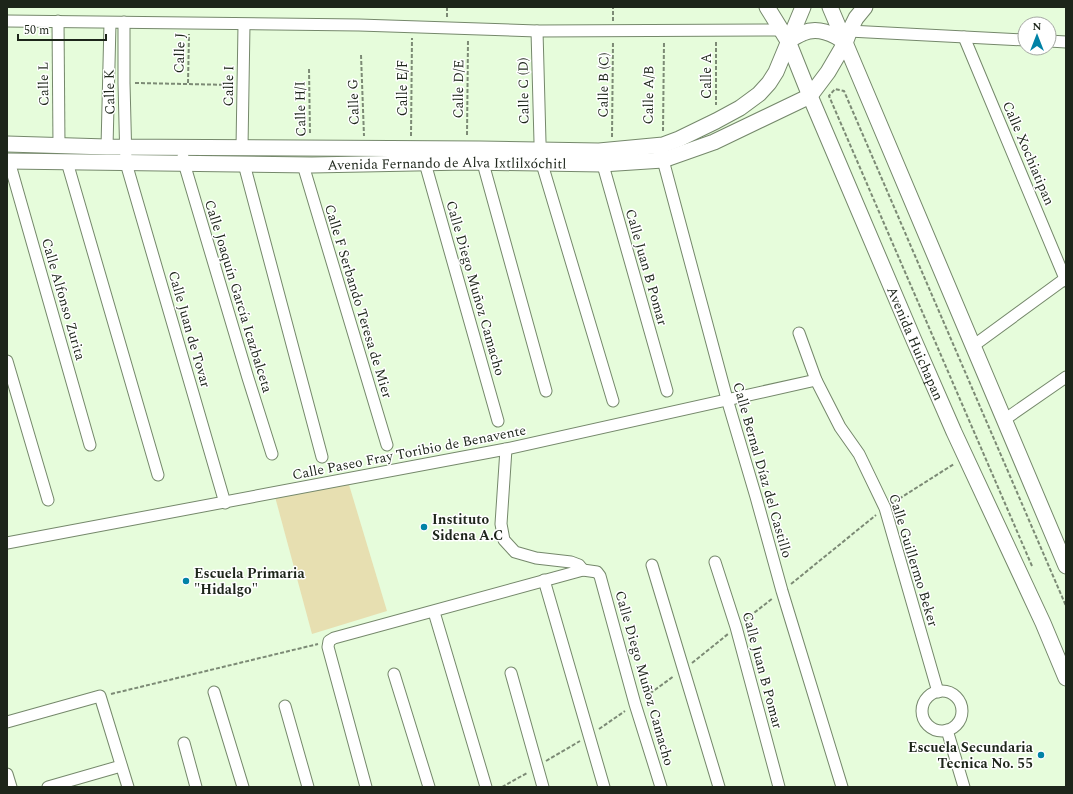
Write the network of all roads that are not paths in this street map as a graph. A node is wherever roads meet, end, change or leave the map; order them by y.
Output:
1 (767, 7) edge
2 (803, 7) edge
3 (830, 7) edge
4 (865, 7) edge
5 (7, 21) edge
6 (58, 21) junction
7 (110, 22) junction
8 (124, 22) junction
9 (244, 25) junction
10 (537, 31) junction
11 (783, 32) junction
12 (844, 33) junction
13 (964, 37) junction
14 (1017, 40) edge
15 (810, 96) junction
16 (7, 144) edge
17 (59, 146) junction
18 (107, 147) junction
19 (126, 147) junction
20 (182, 147) junction
21 (242, 147) junction
22 (663, 152) junction
23 (476, 154) junction
24 (605, 155) junction
25 (541, 157) junction
26 (8, 160) edge
27 (67, 162) junction
28 (126, 163) junction
29 (184, 163) junction
30 (425, 163) junction
31 (244, 164) junction
32 (303, 165) junction
33 (1066, 279) edge
34 (799, 333) dead end
35 (973, 346) junction
36 (7, 361) edge
37 (1066, 377) edge
38 (816, 380) junction
39 (546, 391) dead end
40 (667, 391) dead end
41 (727, 399) junction
42 (613, 401) dead end
43 (1004, 420) junction
44 (498, 421) dead end
45 (90, 445) dead end
46 (387, 445) dead end
47 (506, 449) junction
48 (272, 454) dead end
49 (322, 457) dead end
50 (158, 475) dead end
51 (48, 500) dead end
52 (225, 503) junction
53 (7, 542) edge
54 (716, 562) dead end
55 (652, 565) dead end
56 (1066, 566) edge
57 (583, 570) junction
58 (544, 580) junction
59 (434, 612) junction
60 (511, 673) dead end
61 (394, 674) dead end
62 (1066, 678) edge
63 (214, 692) dead end
64 (938, 692) junction
65 (285, 706) dead end
66 (7, 722) edge
67 (947, 730) junction
68 (184, 742) dead end
69 (121, 766) junction
70 (7, 774) edge
71 (67, 784) edge
72 (11, 787) edge
73 (48, 787) edge
74 (128, 787) edge
75 (196, 787) edge
76 (243, 787) edge
77 (308, 787) edge
78 (366, 787) edge
79 (429, 787) edge
80 (486, 787) edge
81 (543, 787) edge
82 (604, 787) edge
83 (661, 787) edge
84 (719, 787) edge
85 (779, 787) edge
86 (842, 787) edge
87 (964, 787) edge

1 - 11 street, Avenida Huichapan
2 - 11 street, Avenida Fernando de Alva Ixtlilxóchitl
3 - 12 street
4 - 12 street, Avenida Fernando de Alva Ixtlilxóchitl
5 - 6 street
6 - 7 street
6 - 17 street, Calle L
7 - 8 street
7 - 18 street
8 - 9 street
8 - 19 street, Calle K
9 - 10 street
9 - 21 street, Calle I
10 - 11 street
10 - 25 street, Calle C (D)
11 - 12 street
11 - 15 street, Avenida Huichapan
11 - 22 street, Avenida Fernando de Alva Ixtlilxóchitl
12 - 13 street
12 - 15 street, Avenida Fernando de Alva Ixtlilxóchitl
12 - 35 street
13 - 14 street
13 - 33 street, Calle Xochiatipan
15 - 22 street, Avenida Fernando de Alva Ixtlilxóchitl
15 - 62 street, Avenida Huichapan
16 - 17 street, Avenida Fernando de Alva Ixtlilxóchitl
17 - 18 street, Avenida Fernando de Alva Ixtlilxóchitl
18 - 19 street, Avenida Fernando de Alva Ixtlilxóchitl
19 - 20 street, Avenida Fernando de Alva Ixtlilxóchitl
19 - 28 street, Calle K
20 - 21 street, Avenida Fernando de Alva Ixtlilxóchitl
20 - 29 street, Calle Joaquín García Icazbalceta
21 - 23 street, Avenida Fernando de Alva Ixtlilxóchitl
22 - 24 street, Avenida Fernando de Alva Ixtlilxóchitl
22 - 41 street, Calle Bernal Díaz del Castillo
23 - 25 street, Avenida Fernando de Alva Ixtlilxóchitl
23 - 30 street, Avenida Fernando de Alva Ixtlilxóchitl
23 - 39 street
24 - 25 street, Avenida Fernando de Alva Ixtlilxóchitl
24 - 40 street, Calle Juan B Pomar
25 - 42 street
26 - 27 street, Avenida Fernando de Alva Ixtlilxóchitl
26 - 45 street, Calle Alfonso Zurita
27 - 28 street, Avenida Fernando de Alva Ixtlilxóchitl
27 - 50 street
28 - 29 street, Avenida Fernando de Alva Ixtlilxóchitl
28 - 52 street, Calle Juan de Tovar
29 - 31 street, Avenida Fernando de Alva Ixtlilxóchitl
29 - 48 street, Calle Joaquín García Icazbalceta
30 - 32 street, Avenida Fernando de Alva Ixtlilxóchitl
30 - 44 street, Calle Diego Muñoz Camacho
31 - 32 street, Avenida Fernando de Alva Ixtlilxóchitl
31 - 49 street
32 - 46 street, Calle F Serbando Teresa de Mier
33 - 35 street
34 - 38 street, Calle Guillermo Beker
35 - 43 street
36 - 51 street
37 - 43 street
38 - 41 street, Calle Paseo Fray Toribio de Benavente
38 - 64 street, Calle Guillermo Beker
41 - 47 street, Calle Paseo Fray Toribio de Benavente
41 - 86 street, Calle Bernal Díaz del Castillo
43 - 56 street
47 - 52 street, Calle Paseo Fray Toribio de Benavente
47 - 57 street
52 - 53 street, Calle Paseo Fray Toribio de Benavente
54 - 85 street, Calle Juan B Pomar
55 - 84 street
57 - 58 street
57 - 83 street, Calle Diego Muñoz Camacho
58 - 59 street
58 - 82 street
59 - 78 street
59 - 80 street
60 - 81 street
61 - 79 street
63 - 76 street
64 - 67 street
64 - 67 street
65 - 77 street
66 - 69 street
67 - 87 street
68 - 75 street
69 - 71 street
69 - 74 street
70 - 72 street
71 - 73 street

